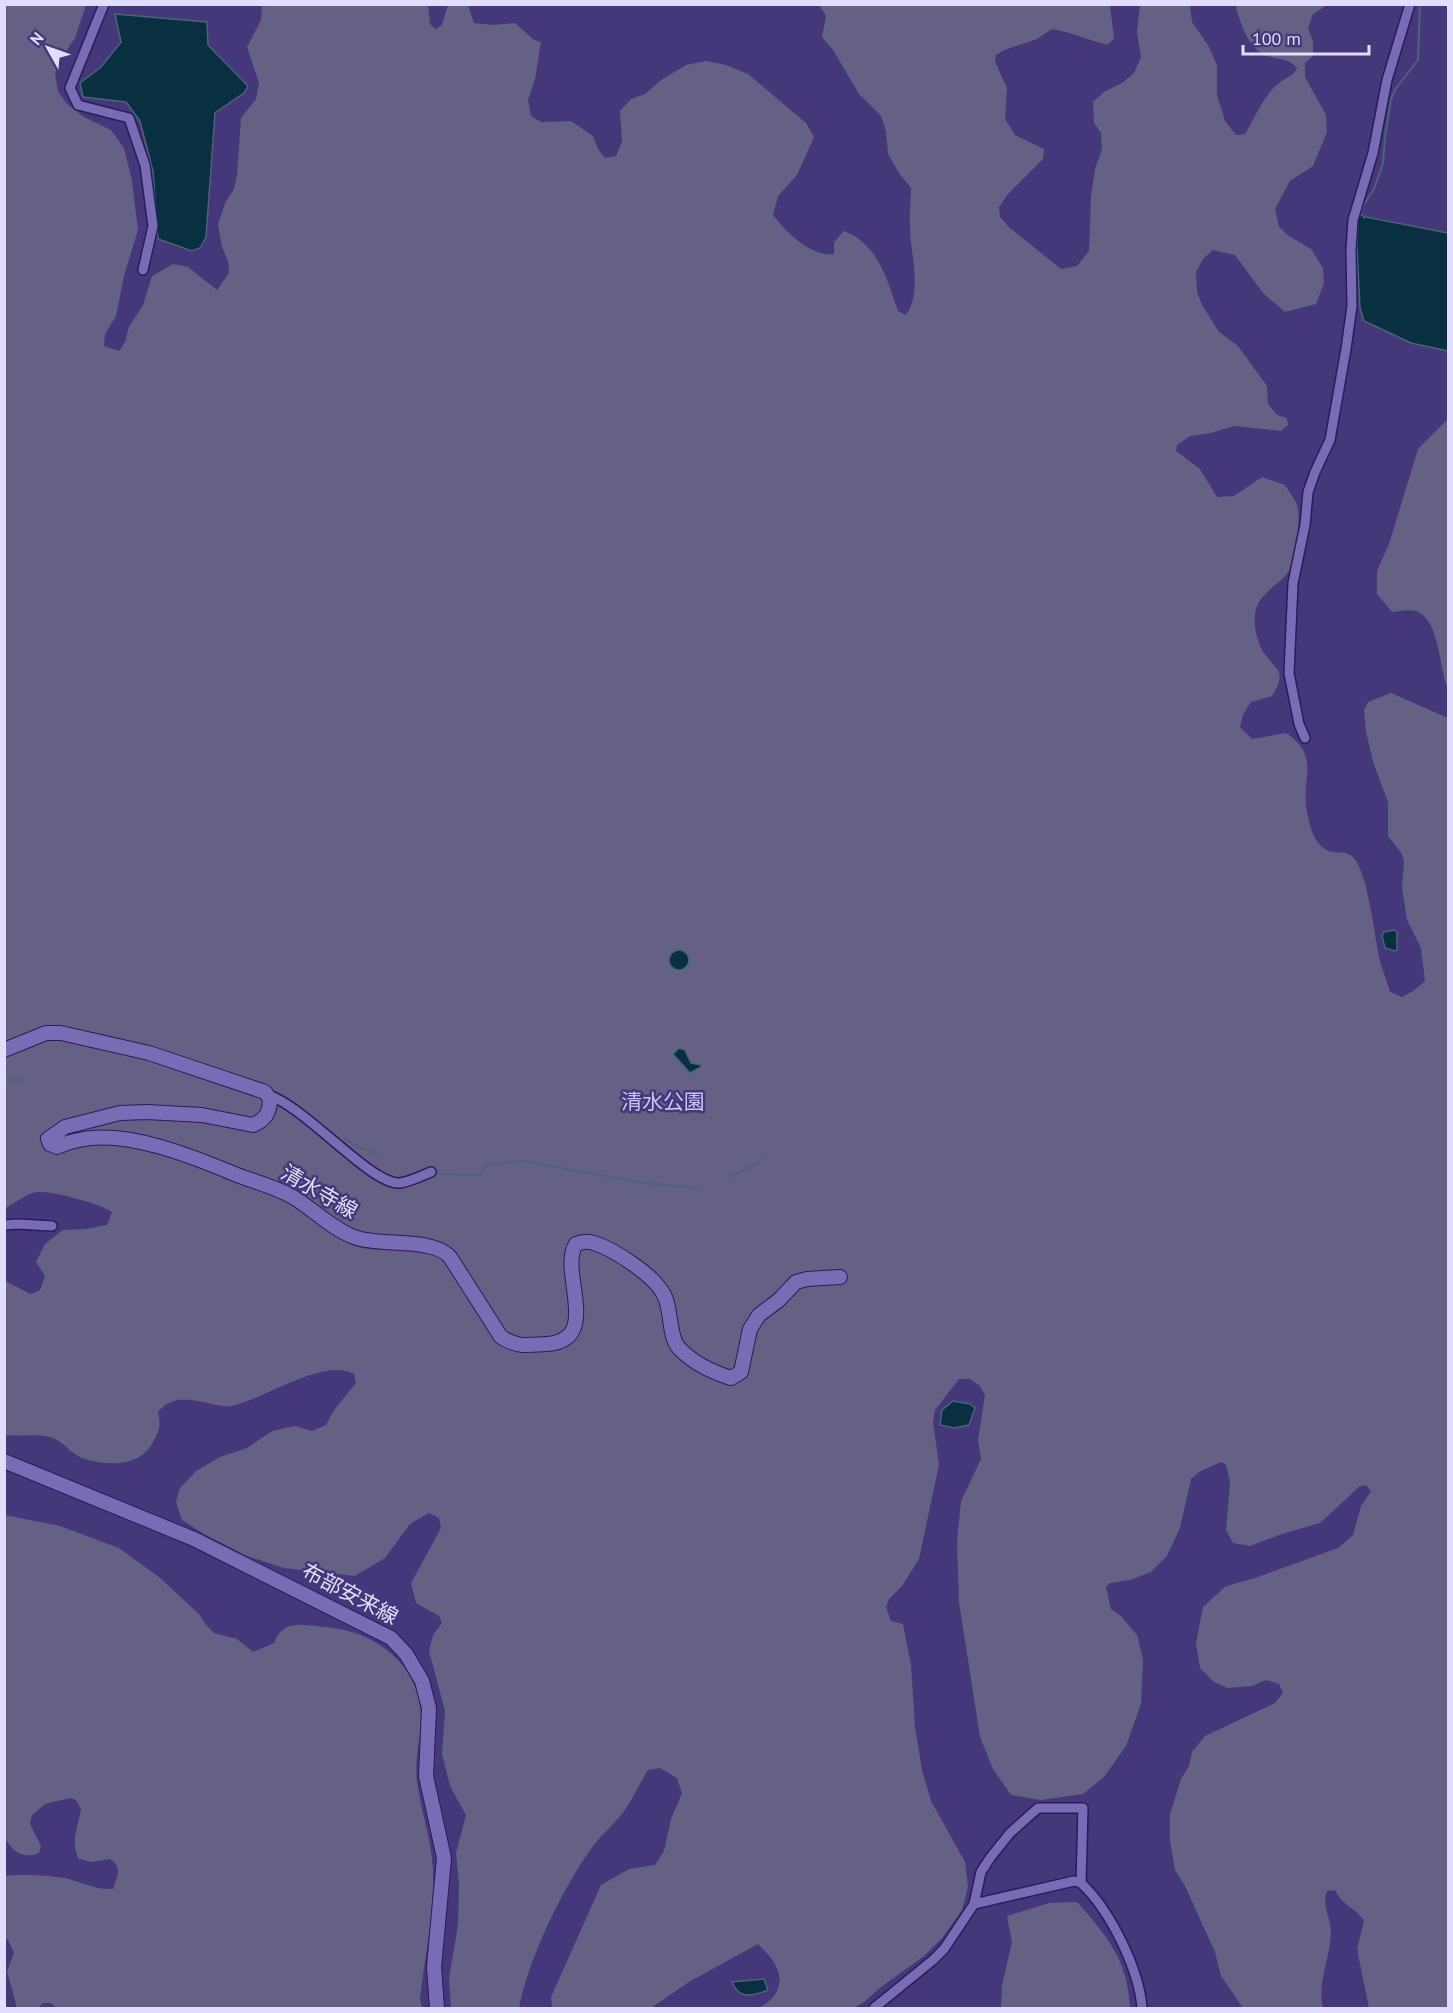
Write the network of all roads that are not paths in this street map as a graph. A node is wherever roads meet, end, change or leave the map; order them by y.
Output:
1 (104, 4) edge
2 (1410, 4) edge
3 (143, 270) dead end
4 (1305, 738) dead end
5 (4, 1050) edge
6 (268, 1095) junction
7 (430, 1172) dead end
8 (4, 1225) edge
9 (52, 1226) dead end
10 (840, 1277) dead end
11 (4, 1461) edge
12 (1081, 1883) junction
13 (974, 1904) junction
14 (438, 2008) edge
15 (874, 2008) edge
16 (1142, 2008) edge

1 - 3 street
2 - 4 street
5 - 6 main road
6 - 7 street
6 - 10 main road, 清水寺線
8 - 9 street
11 - 14 main road, 布部安来線
12 - 13 street
12 - 13 street
12 - 16 street
13 - 15 street

